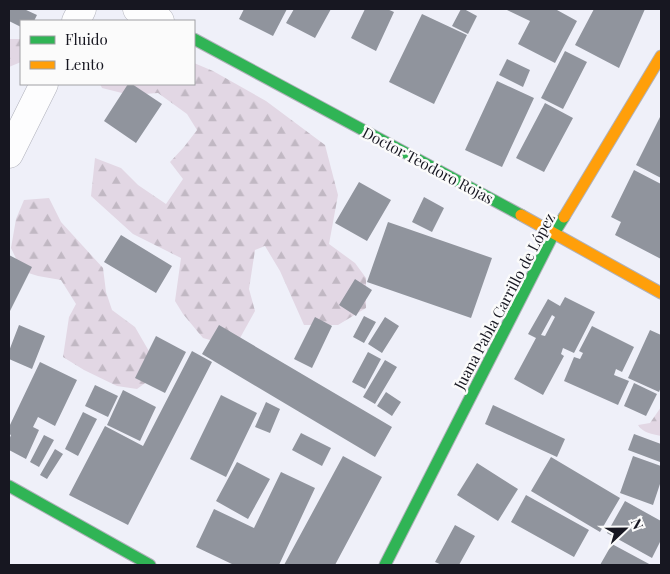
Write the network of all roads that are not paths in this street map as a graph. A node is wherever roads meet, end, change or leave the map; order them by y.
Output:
1 (137, 9) edge
2 (158, 20) edge
3 (195, 40) edge
4 (661, 56) edge
5 (44, 85) edge
6 (9, 154) edge
7 (554, 233) junction
8 (661, 294) edge
9 (9, 486) edge
10 (150, 565) edge
11 (385, 565) edge

1 - 2 street
3 - 7 street, Doctor Teodoro Rojas
4 - 7 street, Juana Pabla Carrillo de López
5 - 6 street
7 - 8 street, Doctor Teodoro Rojas
7 - 11 street, Juana Pabla Carrillo de López
9 - 10 street

